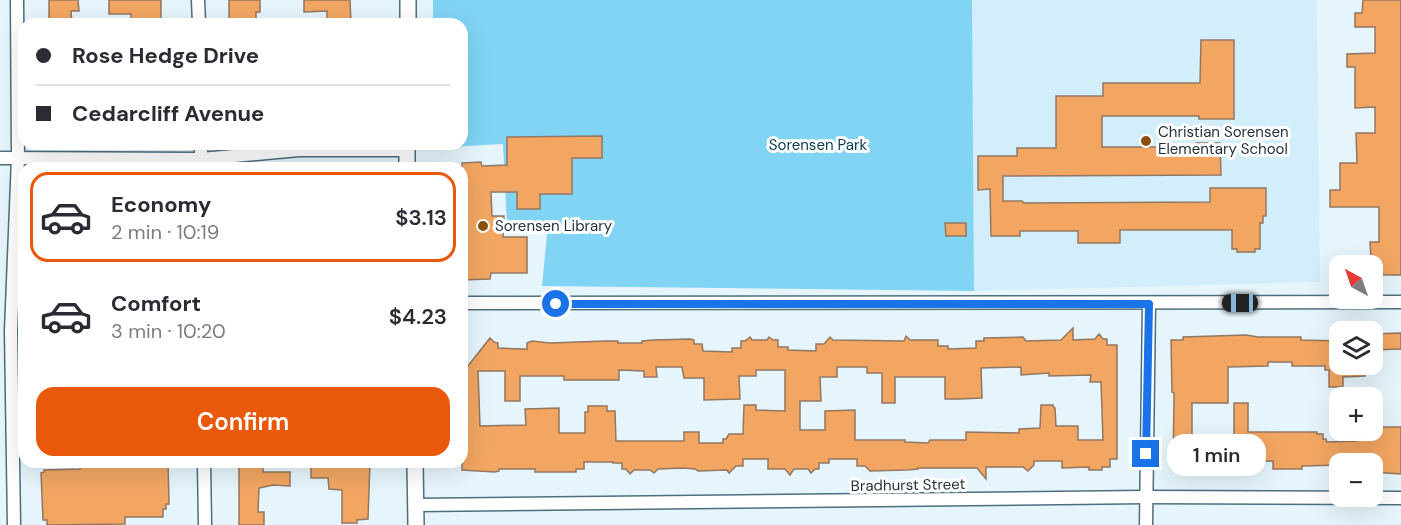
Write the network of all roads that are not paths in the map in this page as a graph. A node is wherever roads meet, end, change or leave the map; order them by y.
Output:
1 (17, 0) edge
2 (198, 0) edge
3 (408, 0) edge
4 (199, 18) edge
5 (408, 18) edge
6 (299, 150) edge
7 (0, 158) edge
8 (18, 158) junction
9 (164, 162) edge
10 (209, 162) edge
11 (1401, 302) edge
12 (468, 303) edge
13 (1149, 304) junction
14 (5, 331) edge
15 (204, 468) edge
16 (415, 468) edge
17 (1145, 497) junction
18 (1401, 498) edge
19 (0, 503) edge
20 (14, 503) junction
21 (416, 505) junction
22 (14, 525) edge
23 (205, 525) edge
24 (416, 525) edge
25 (1146, 525) edge

1 - 8 street
2 - 4 street
3 - 5 street
6 - 10 street
7 - 8 street
8 - 9 street
8 - 14 street
11 - 13 street
12 - 13 street
13 - 17 street
14 - 20 street
15 - 23 street
16 - 21 street
17 - 18 street, Bradhurst Street
17 - 21 street, Bradhurst Street
17 - 25 street
19 - 20 street
20 - 22 street
21 - 24 street

